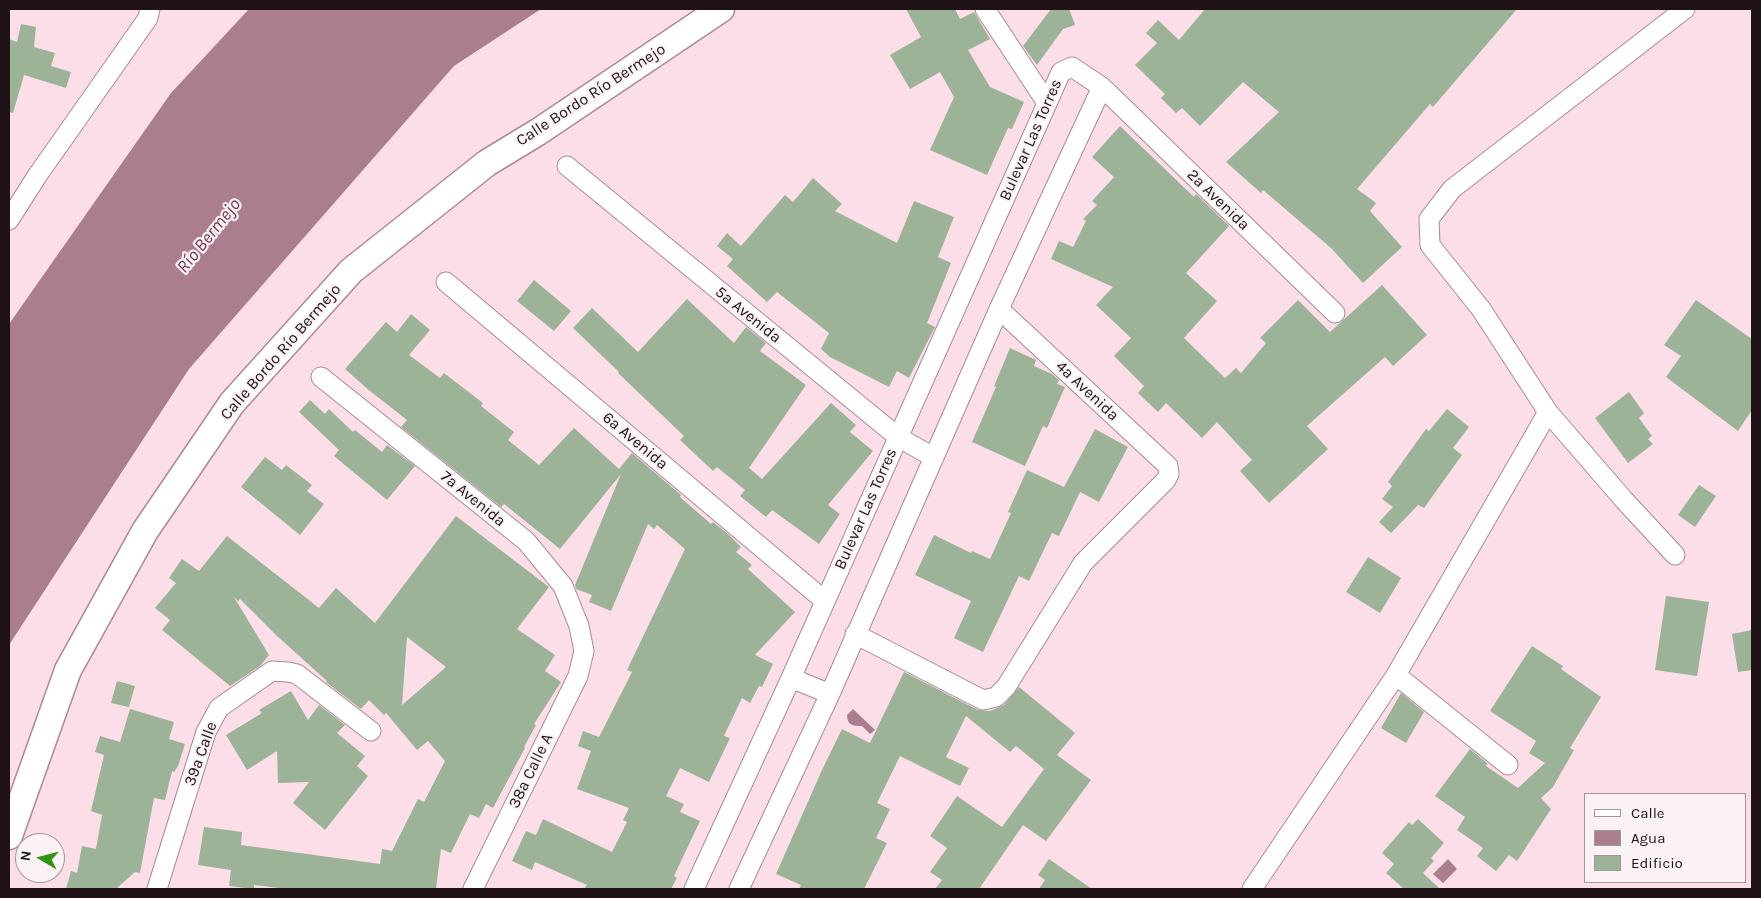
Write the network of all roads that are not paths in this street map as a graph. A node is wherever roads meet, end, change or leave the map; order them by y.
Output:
1 (150, 9) edge
2 (721, 9) edge
3 (985, 9) edge
4 (1685, 9) edge
5 (1102, 87) junction
6 (1047, 103) junction
7 (567, 166) dead end
8 (9, 220) edge
9 (446, 282) dead end
10 (1000, 310) junction
11 (1335, 313) dead end
12 (321, 377) dead end
13 (1548, 412) junction
14 (898, 437) junction
15 (933, 458) junction
16 (1675, 555) dead end
17 (824, 600) junction
18 (855, 634) junction
19 (584, 651) joint
20 (1396, 675) junction
21 (791, 678) junction
22 (830, 694) junction
23 (371, 731) dead end
24 (1508, 765) dead end
25 (9, 836) edge
26 (157, 889) edge
27 (473, 889) edge
28 (694, 889) edge
29 (739, 889) edge
30 (1252, 889) edge

1 - 8 street
2 - 25 main road, Calle Bordo Río Bermejo
3 - 6 street
4 - 13 street
5 - 6 street, Bulevar Las Torres
5 - 10 street
5 - 11 street, 2a Avenida
6 - 14 street, Bulevar Las Torres
7 - 14 street, 5a Avenida
9 - 17 street, 6a Avenida
10 - 15 street
10 - 18 street, 4a Avenida
12 - 19 street, 7a Avenida
13 - 16 street
13 - 20 street
14 - 15 street, 5a Avenida
14 - 17 street, Bulevar Las Torres
15 - 18 street
17 - 21 street, Bulevar Las Torres
18 - 22 street
19 - 27 street, 38a Calle A
20 - 24 street
20 - 30 street
21 - 22 street
21 - 28 street, Bulevar Las Torres
22 - 29 street
23 - 26 street, 39a Calle

